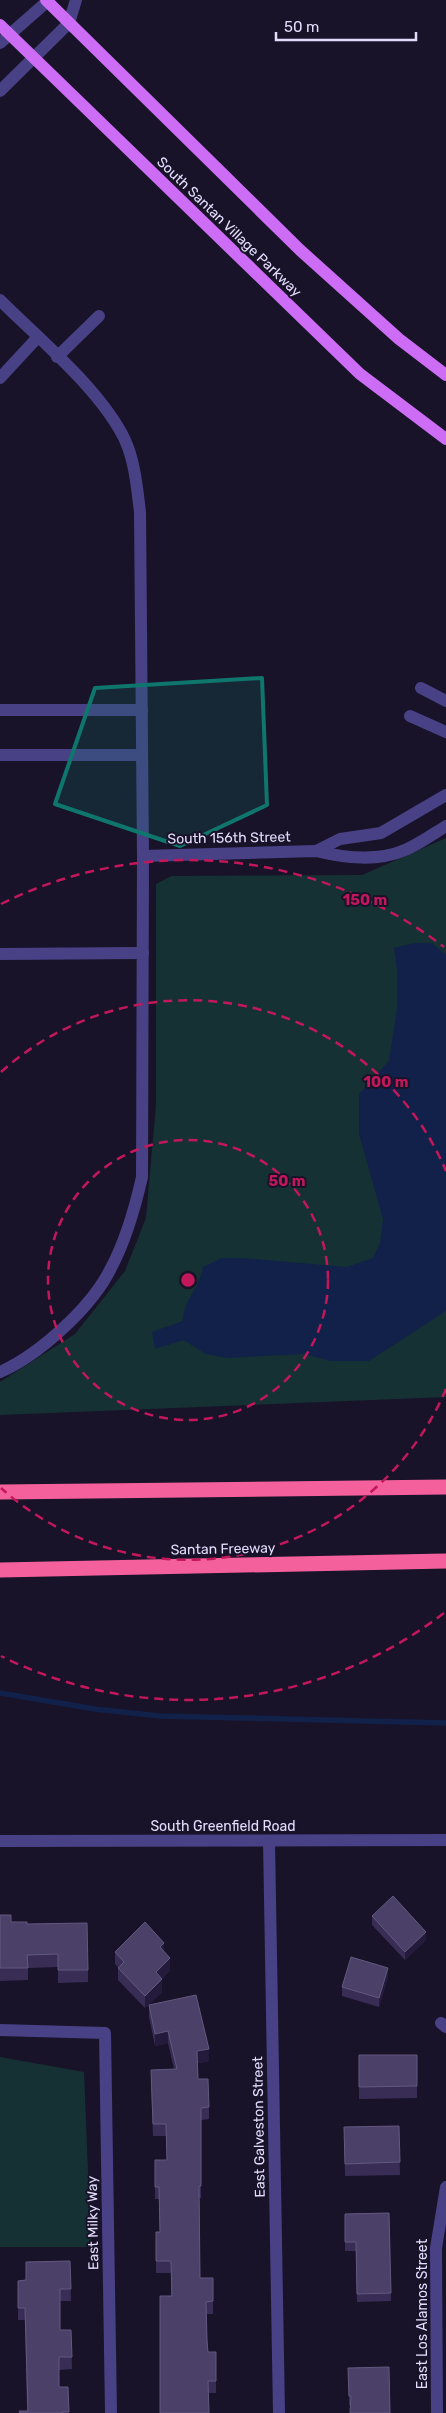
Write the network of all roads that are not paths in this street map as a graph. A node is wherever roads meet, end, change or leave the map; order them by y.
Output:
1 (48, 0) edge
2 (76, 0) edge
3 (70, 23) junction
4 (0, 25) edge
5 (5, 39) edge
6 (34, 58) junction
7 (0, 91) edge
8 (0, 300) edge
9 (99, 316) dead end
10 (38, 338) junction
11 (57, 358) junction
12 (446, 375) edge
13 (0, 378) edge
14 (446, 439) edge
15 (421, 688) dead end
16 (446, 701) edge
17 (0, 710) edge
18 (142, 710) junction
19 (410, 716) dead end
20 (446, 732) edge
21 (0, 755) edge
22 (142, 755) junction
23 (446, 795) edge
24 (446, 826) edge
25 (316, 851) junction
26 (143, 856) junction
27 (143, 953) junction
28 (0, 954) edge
29 (0, 1372) edge
30 (446, 1487) edge
31 (0, 1490) edge
32 (446, 1561) edge
33 (0, 1570) edge
34 (446, 1840) edge
35 (0, 1841) edge
36 (269, 1841) junction
37 (0, 2030) edge
38 (446, 2187) edge
39 (111, 2413) edge
40 (278, 2413) edge
41 (437, 2413) edge

1 - 3 main road
1 - 5 street
2 - 3 street
3 - 6 street
3 - 12 main road
4 - 5 main road, South Santan Village Parkway
5 - 6 main road, South Santan Village Parkway
6 - 7 street
6 - 14 main road, South Santan Village Parkway
8 - 10 street
9 - 11 street
10 - 11 street
10 - 13 street
11 - 18 street
15 - 16 street
17 - 18 street
18 - 22 street
19 - 20 street
21 - 22 street
22 - 26 street
23 - 25 street, South 156th Street
24 - 25 street, South 156th Street
25 - 26 street, South 156th Street
26 - 27 street
27 - 28 street
27 - 29 street
30 - 31 highway
32 - 33 highway, Santan Freeway
34 - 36 street, South Greenfield Road
35 - 36 street, South Greenfield Road
36 - 40 street, East Galveston Street
37 - 39 street, East Milky Way
38 - 41 street, East Los Alamos Street

